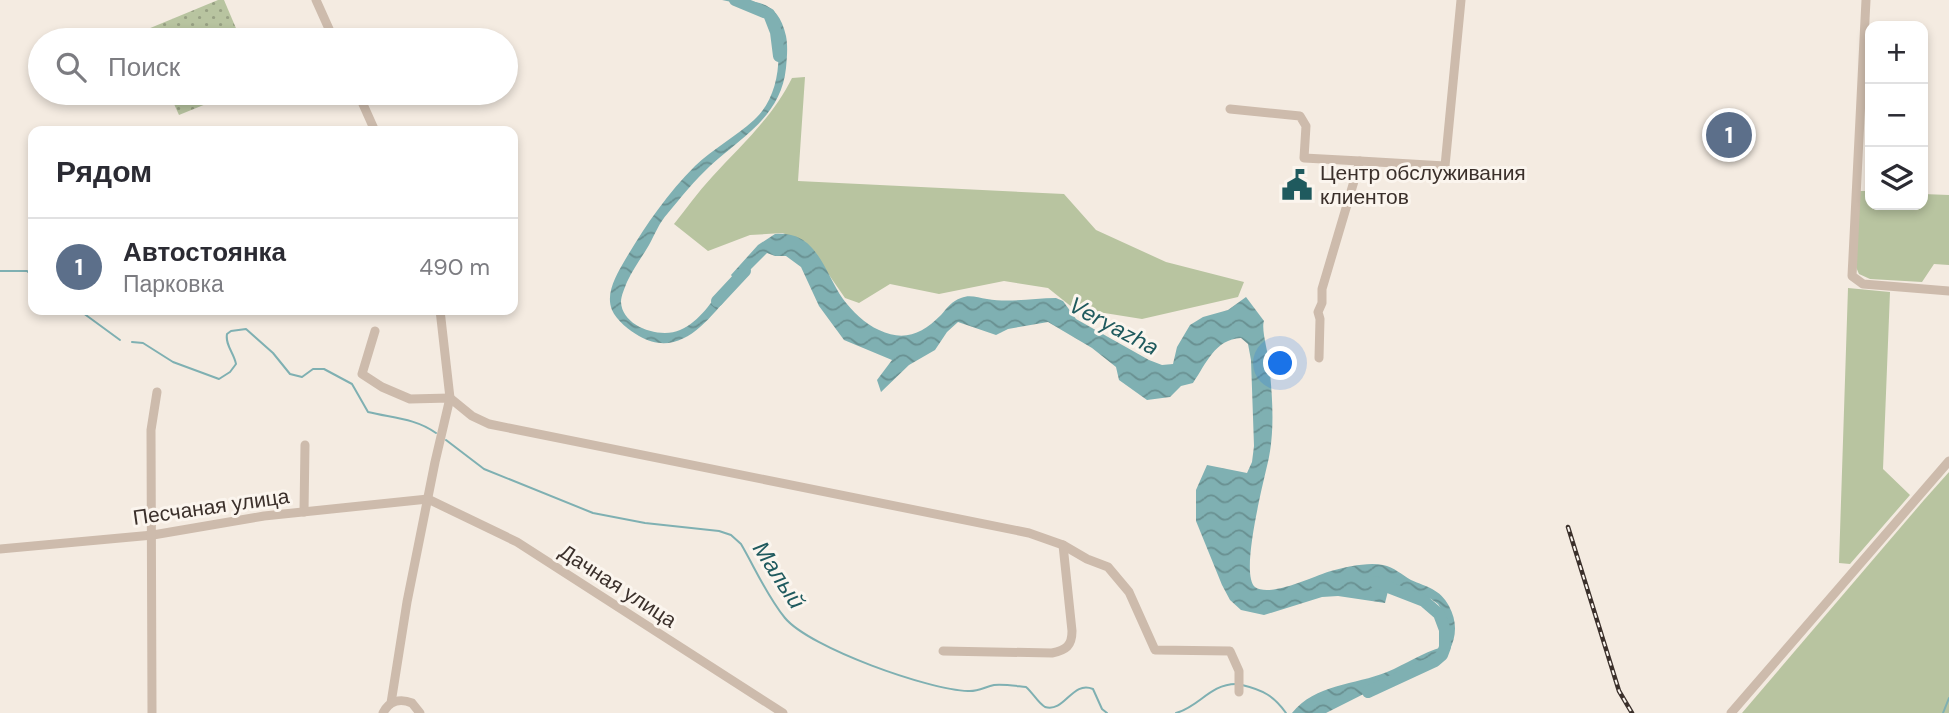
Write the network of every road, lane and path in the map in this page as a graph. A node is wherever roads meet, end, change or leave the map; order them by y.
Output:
1 (316, 0) edge
2 (1461, 0) edge
3 (1866, 0) edge
4 (329, 28) edge
5 (363, 105) edge
6 (1230, 109) dead end
7 (373, 126) edge
8 (1360, 161) junction
9 (1949, 291) edge
10 (441, 315) edge
11 (375, 331) dead end
12 (1318, 358) dead end
13 (157, 392) dead end
14 (450, 398) junction
15 (305, 445) dead end
16 (1949, 461) edge
17 (428, 499) junction
18 (304, 512) junction
19 (153, 535) junction
20 (1063, 545) junction
21 (0, 549) edge
22 (943, 651) dead end
23 (1239, 692) dead end
24 (391, 703) junction
25 (152, 713) edge
26 (383, 713) edge
27 (419, 713) edge
28 (783, 713) edge
29 (1731, 713) edge

1 - 4 street
2 - 8 street
3 - 9 street
5 - 7 street
6 - 8 street
8 - 12 street
10 - 14 street
11 - 14 street
13 - 19 street
14 - 17 street
14 - 20 street
15 - 18 street
16 - 29 street
17 - 18 street, Песчаная улица
17 - 24 street
17 - 28 street, Дачная улица
18 - 19 street, Песчаная улица
19 - 21 street, Песчаная улица
19 - 25 street
20 - 22 street
20 - 23 street
24 - 26 street
24 - 27 street

